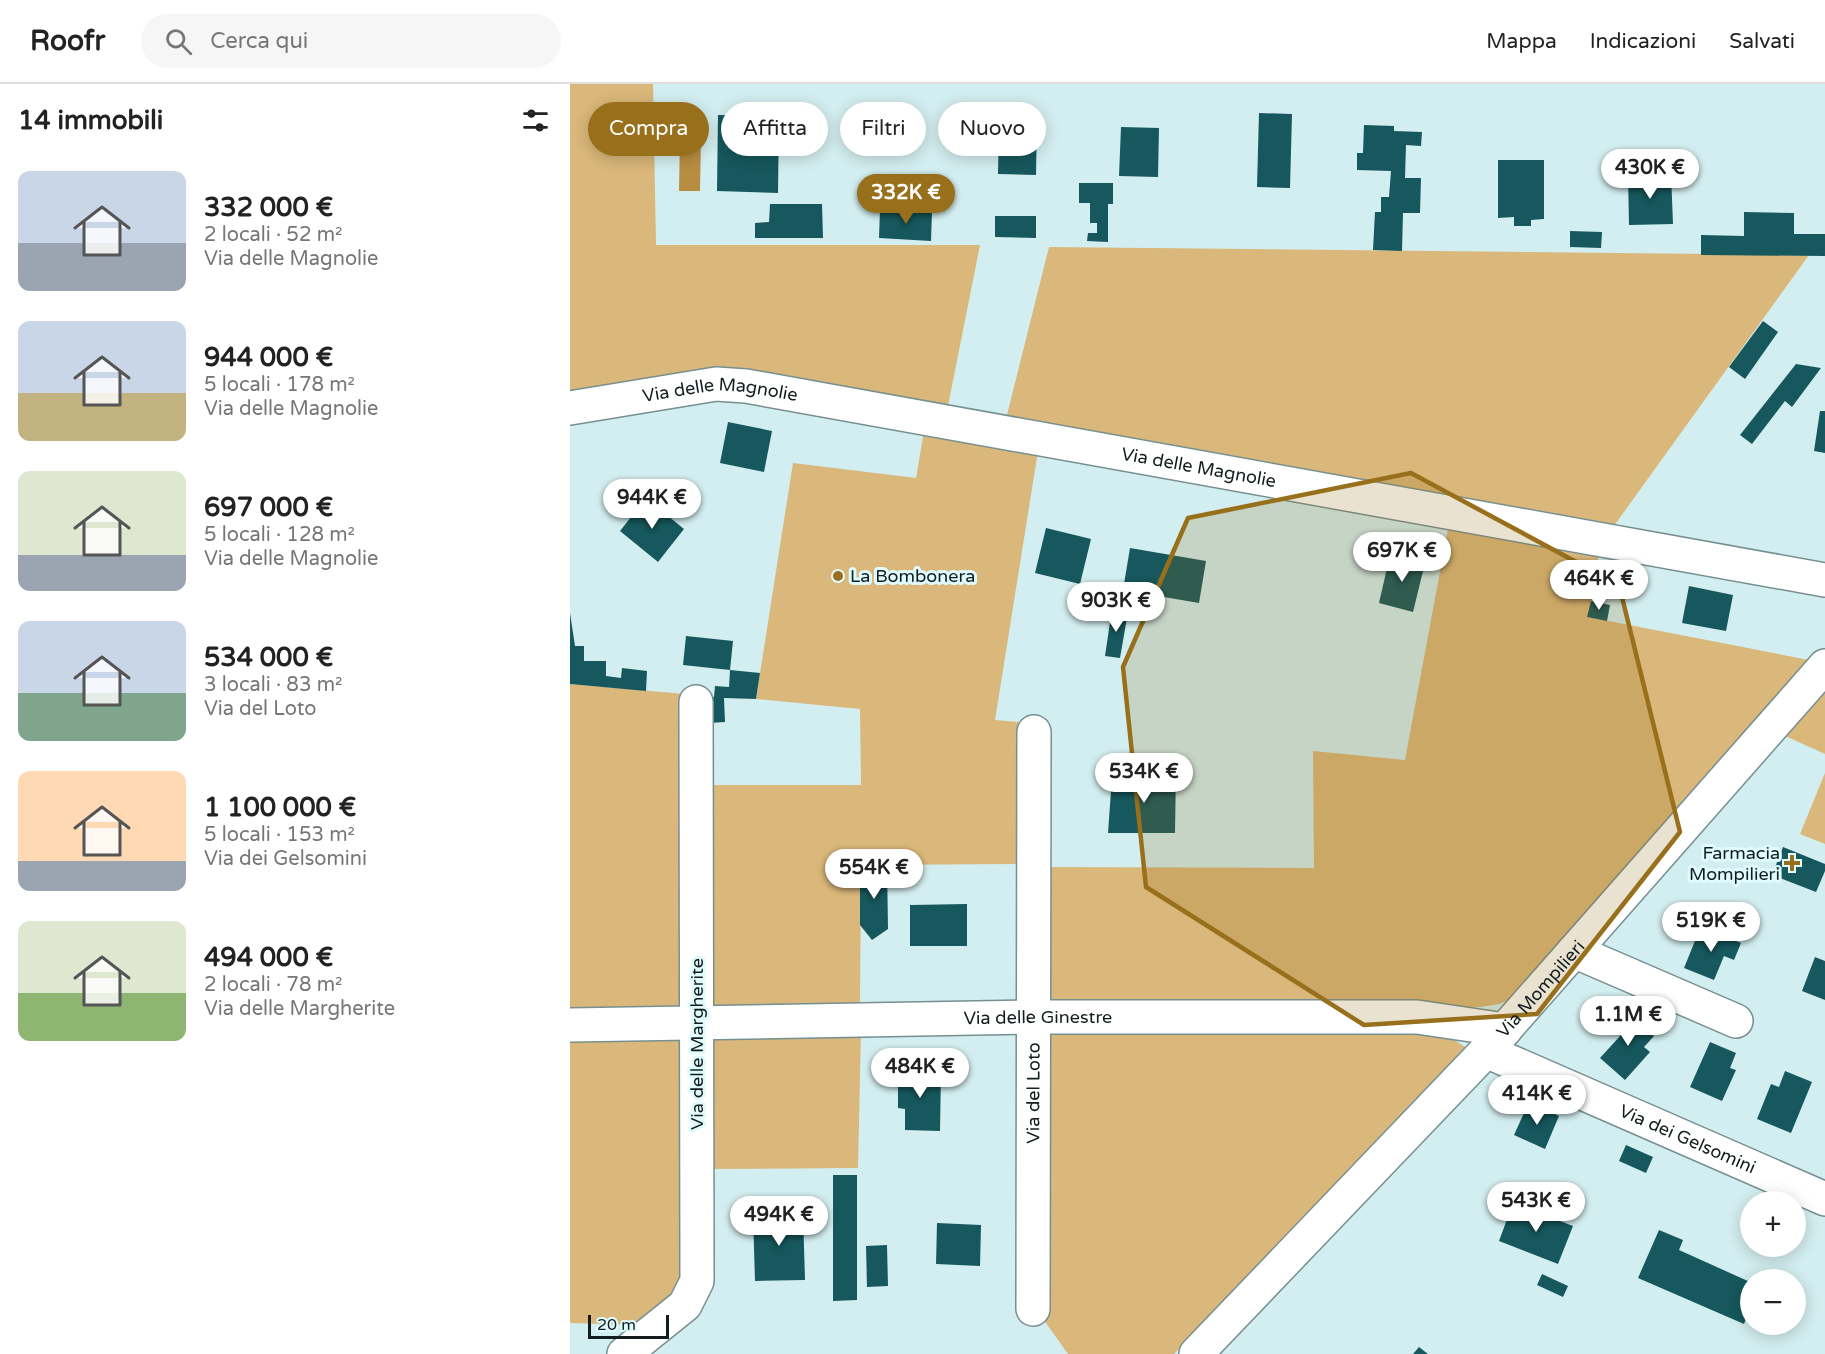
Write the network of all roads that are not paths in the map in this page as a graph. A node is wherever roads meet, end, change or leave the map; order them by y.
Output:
1 (570, 408) edge
2 (1825, 580) edge
3 (1825, 666) edge
4 (696, 702) dead end
5 (1034, 732) dead end
6 (1574, 951) junction
7 (1034, 1017) junction
8 (1736, 1022) dead end
9 (570, 1025) edge
10 (697, 1025) junction
11 (1496, 1040) junction
12 (1825, 1199) edge
13 (1033, 1309) dead end
14 (624, 1354) edge
15 (1196, 1354) edge

1 - 2 street, Via delle Magnolie
3 - 6 street, Via Mompilieri
4 - 10 street, Via delle Margherite
5 - 7 street, Via del Loto
6 - 8 street
6 - 11 street, Via Mompilieri
7 - 10 street, Via delle Ginestre
7 - 11 street, Via delle Ginestre
7 - 13 street, Via del Loto
9 - 10 street, Via delle Ginestre
10 - 14 street, Via delle Margherite
11 - 12 street, Via dei Gelsomini
11 - 15 street, Via Mompilieri

